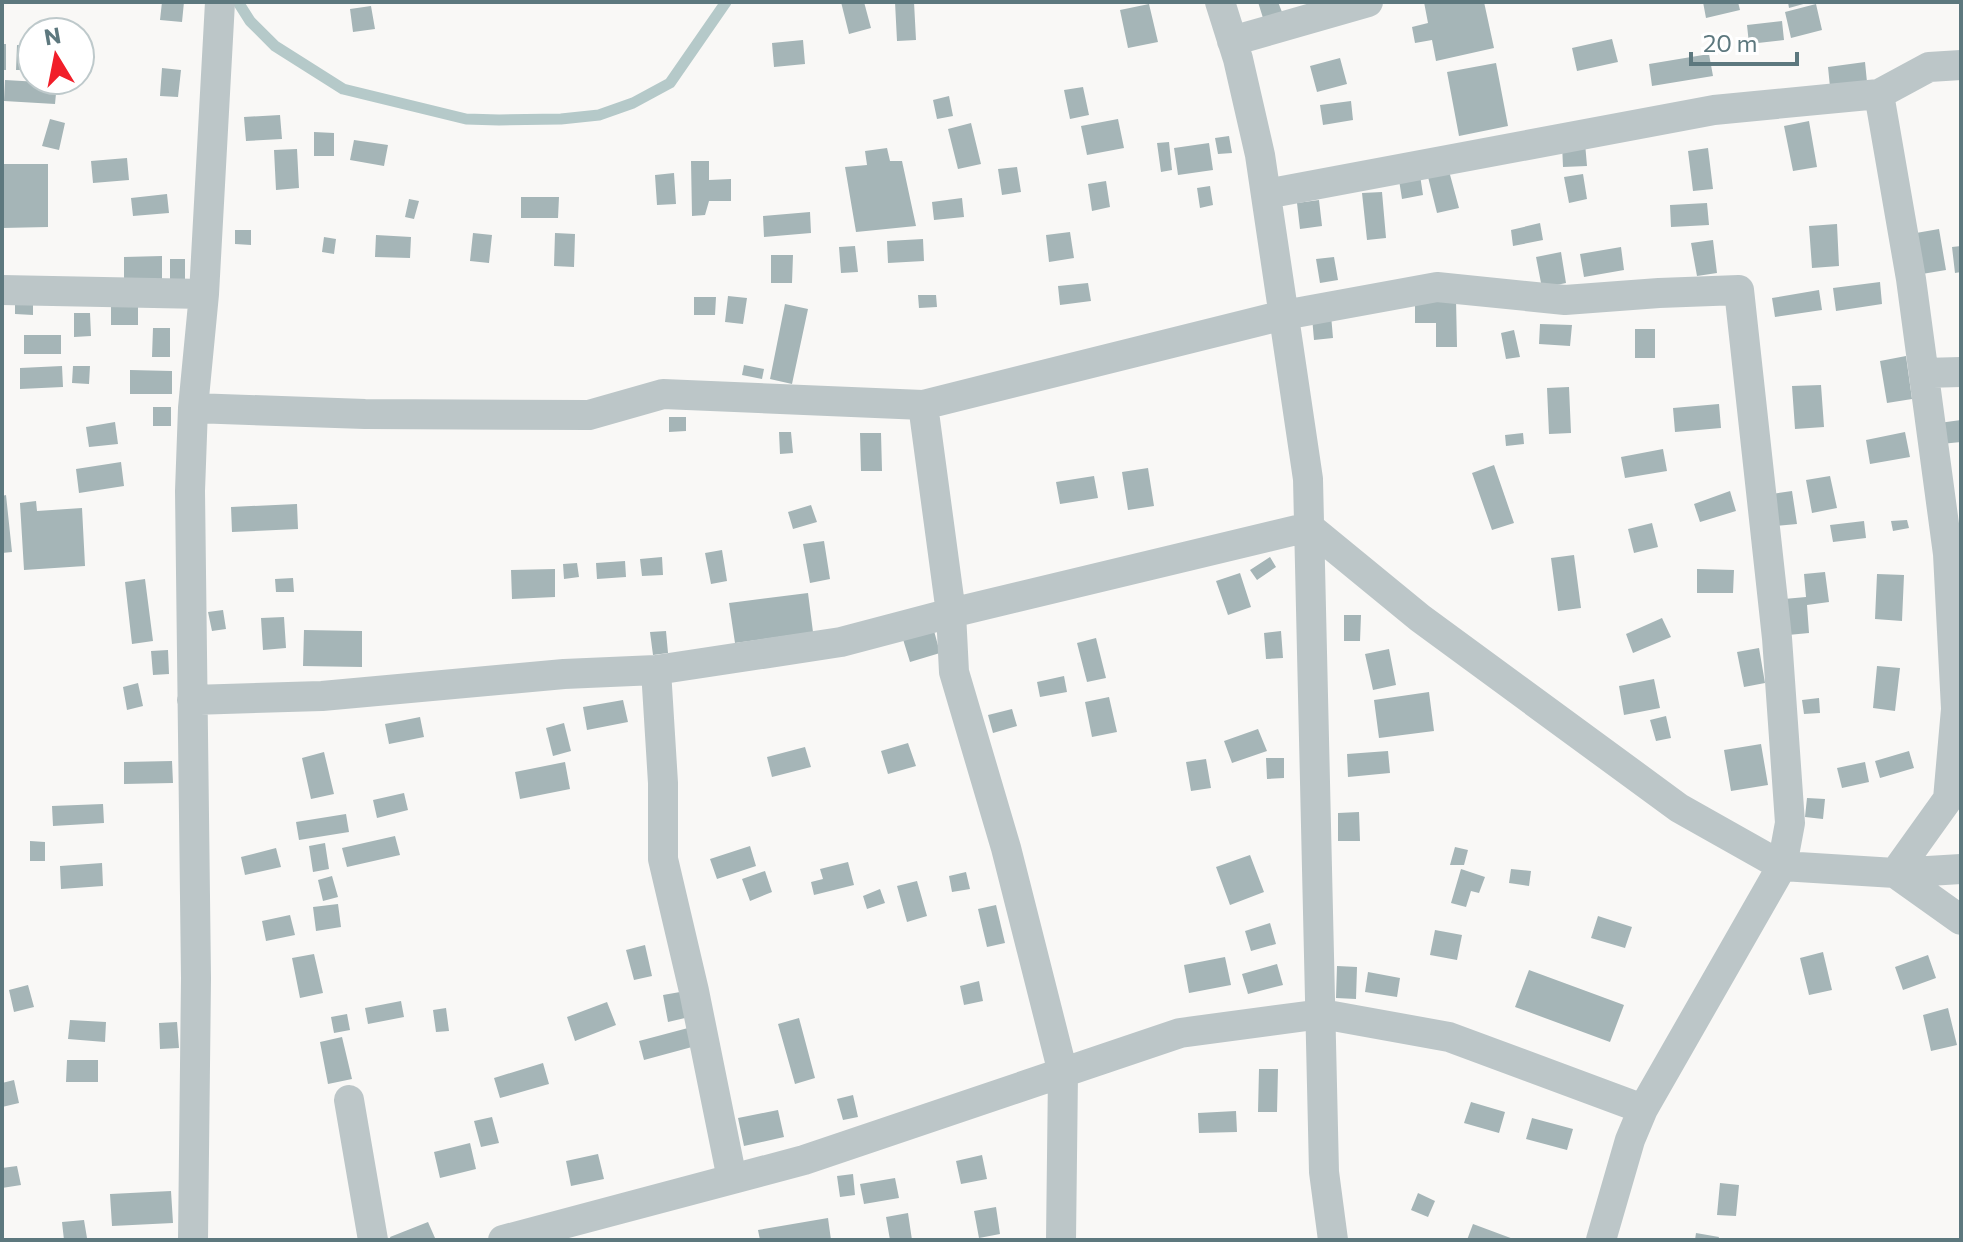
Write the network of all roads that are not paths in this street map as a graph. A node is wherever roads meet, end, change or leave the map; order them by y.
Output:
1 (220, 2) edge
2 (1220, 2) edge
3 (1368, 2) edge
4 (1232, 41) junction
5 (1961, 65) edge
6 (1879, 94) junction
7 (1266, 194) junction
8 (2, 290) edge
9 (204, 294) junction
10 (1284, 315) junction
11 (1961, 372) edge
12 (1924, 373) junction
13 (923, 405) junction
14 (193, 408) junction
15 (1309, 527) junction
16 (951, 613) junction
17 (656, 670) junction
18 (192, 700) junction
19 (1782, 866) junction
20 (1961, 869) edge
21 (1895, 873) junction
22 (1961, 920) edge
23 (1322, 1014) junction
24 (1063, 1073) junction
25 (349, 1100) dead end
26 (1643, 1109) junction
27 (732, 1179) junction
28 (193, 1240) edge
29 (373, 1240) edge
30 (503, 1240) edge
31 (1061, 1240) edge
32 (1333, 1240) edge
33 (1601, 1240) edge

1 - 9 street
2 - 4 street
3 - 4 street
4 - 7 street
5 - 6 street
6 - 7 street
6 - 12 street
7 - 10 street
8 - 9 street
9 - 14 street
10 - 13 street
10 - 15 street
10 - 19 street
11 - 12 street
12 - 21 street
13 - 14 street
13 - 16 street
14 - 18 street
15 - 16 street
15 - 19 street
15 - 23 street
16 - 17 street
16 - 24 street
17 - 18 street
17 - 27 street
18 - 28 street
19 - 21 street
19 - 26 street
20 - 21 street
21 - 22 street
23 - 24 street
23 - 26 street
23 - 32 street
24 - 27 street
24 - 31 street
25 - 29 street
26 - 33 street
27 - 30 street

